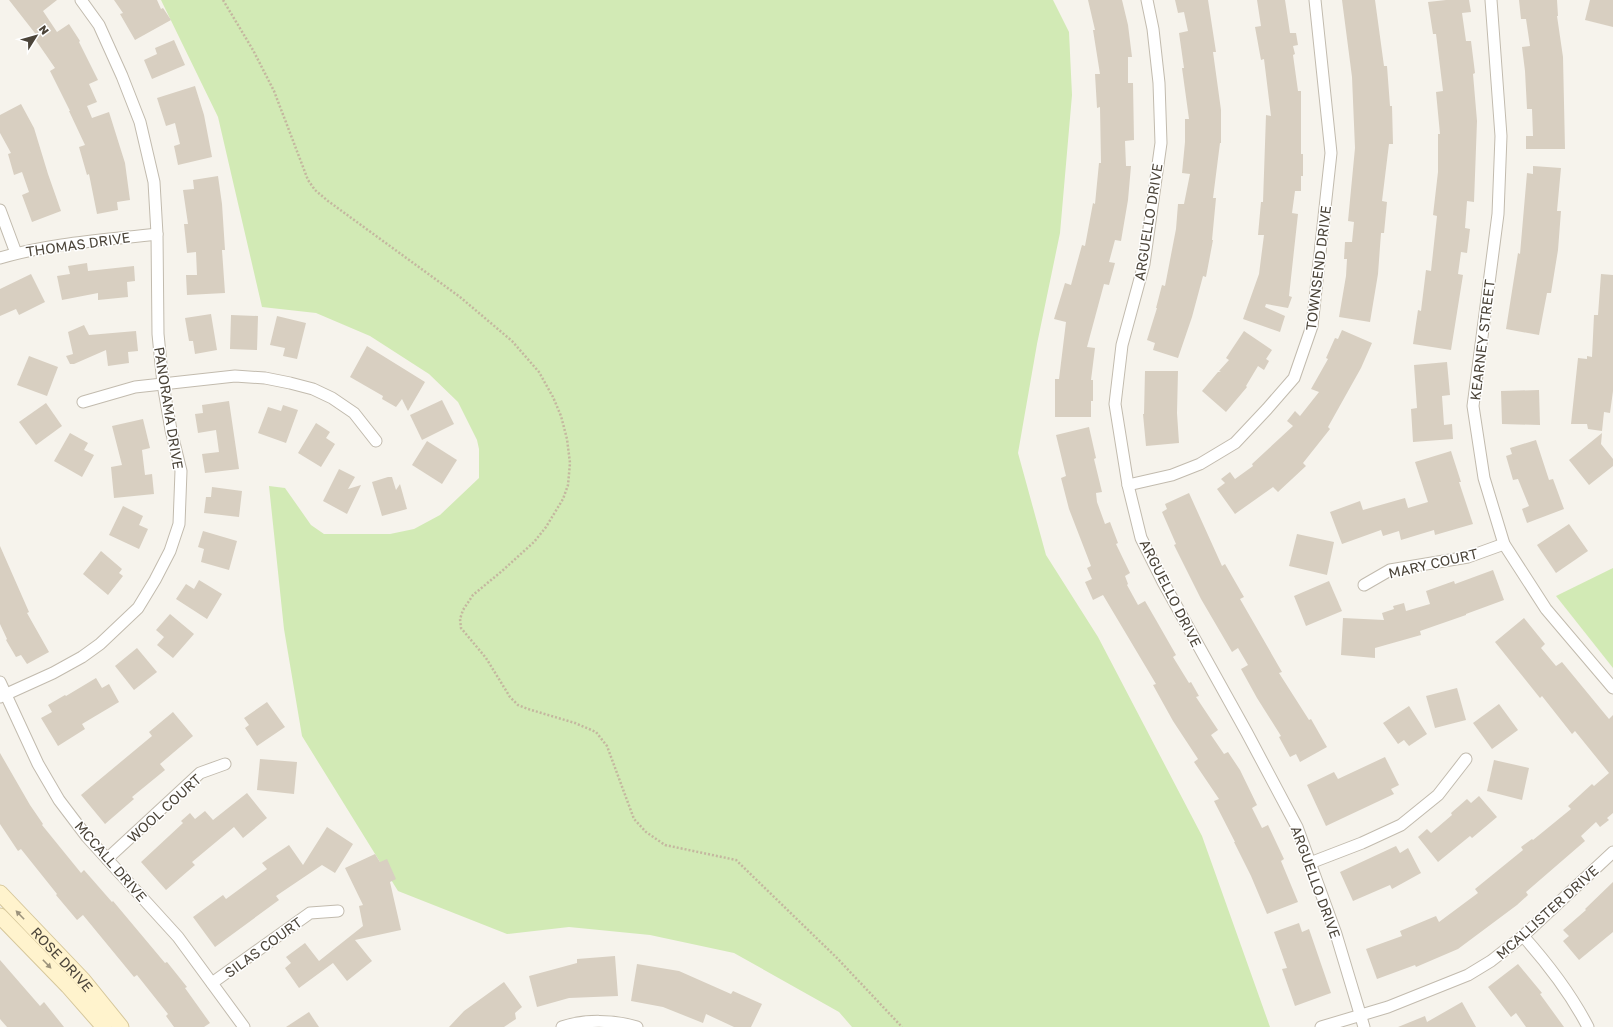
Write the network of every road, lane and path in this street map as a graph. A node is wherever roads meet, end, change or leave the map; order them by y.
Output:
1 (80, 0) edge
2 (223, 0) edge
3 (1147, 0) edge
4 (1315, 0) edge
5 (1491, 0) edge
6 (0, 210) edge
7 (157, 234) junction
8 (16, 253) junction
9 (0, 258) edge
10 (163, 384) junction
11 (83, 402) dead end
12 (376, 441) dead end
13 (1128, 485) junction
14 (1504, 544) junction
15 (1364, 585) dead end
16 (0, 682) edge
17 (1613, 688) edge
18 (3, 695) edge
19 (1466, 760) dead end
20 (225, 764) dead end
21 (1613, 852) edge
22 (107, 859) junction
23 (1310, 863) junction
24 (0, 893) edge
25 (338, 911) dead end
26 (0, 916) edge
27 (1523, 936) junction
28 (212, 983) junction
29 (1360, 1015) junction
30 (104, 1027) edge
31 (121, 1027) edge
32 (244, 1027) edge
33 (562, 1027) edge
34 (638, 1027) edge
35 (902, 1027) edge
36 (1321, 1027) edge
37 (1364, 1027) edge
38 (1588, 1027) edge

1 - 7 street, PANORAMA DRIVE
2 - 35 path
3 - 13 street, ARGUELLO DRIVE
4 - 13 street, TOWNSEND DRIVE
5 - 14 street, KEARNEY STREET
6 - 8 street
7 - 8 street, THOMAS DRIVE
7 - 10 street, PANORAMA DRIVE
8 - 9 street, THOMAS DRIVE
10 - 11 street
10 - 12 street
10 - 18 street, PANORAMA DRIVE
13 - 23 street, ARGUELLO DRIVE
14 - 15 street, MARY COURT
14 - 17 street, KEARNEY STREET
16 - 18 street, MCCALL DRIVE
18 - 22 street, MCCALL DRIVE
19 - 23 street
20 - 22 street, WOOL COURT
21 - 27 street, MCALLISTER DRIVE
22 - 28 street, MCCALL DRIVE
23 - 29 street, ARGUELLO DRIVE
31 -> 24 main road, ROSE DRIVE
25 - 28 street, SILAS COURT
26 -> 30 main road, ROSE DRIVE
27 - 29 street, MCALLISTER DRIVE
27 - 38 street
28 - 32 street, MCCALL DRIVE
29 - 36 street, MCALLISTER DRIVE
29 - 37 street, ARGUELLO DRIVE
33 - 34 street

